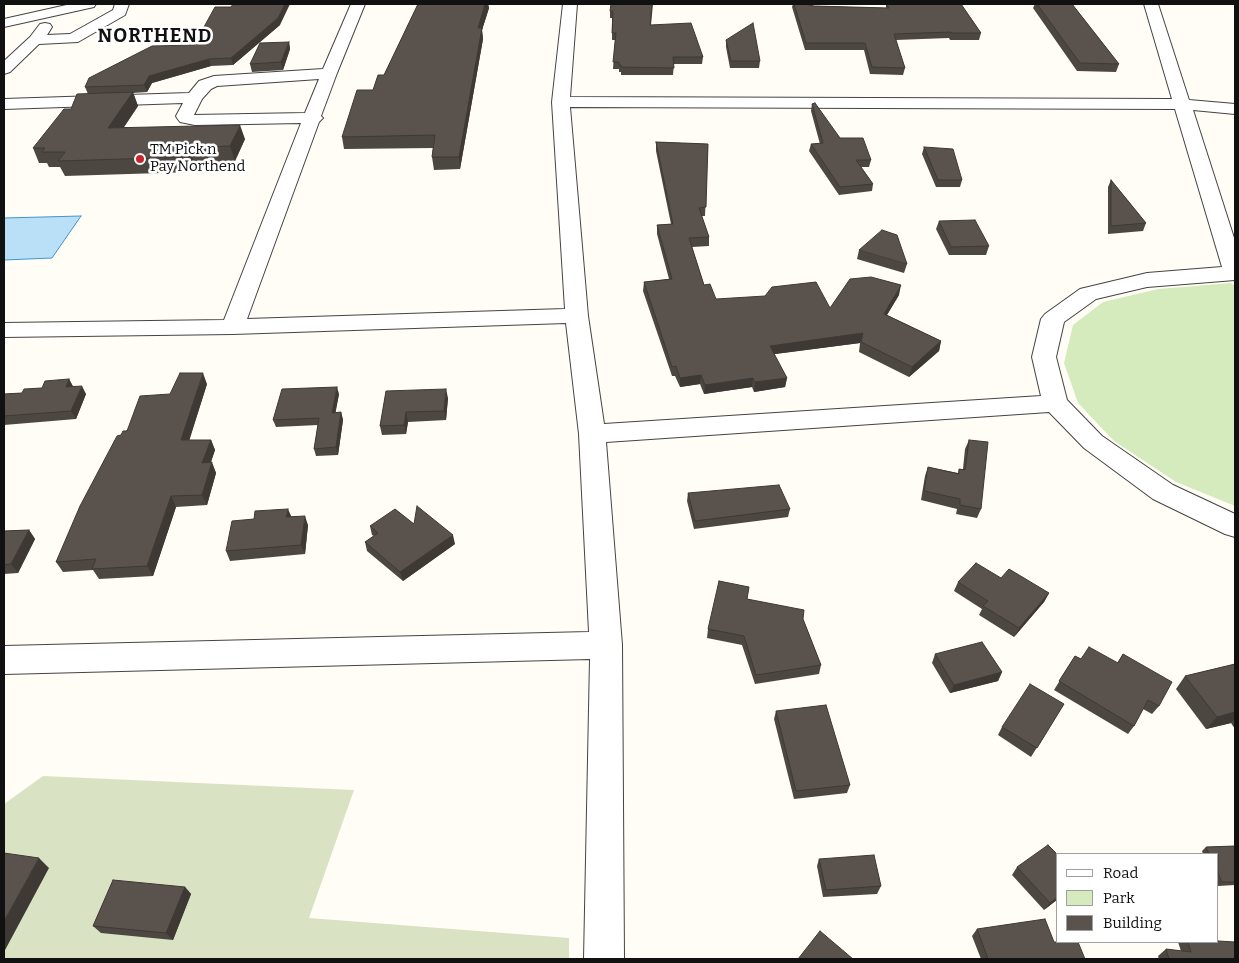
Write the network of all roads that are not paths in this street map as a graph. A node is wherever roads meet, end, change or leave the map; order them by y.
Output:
1 (89, 4) edge
2 (122, 4) edge
3 (358, 4) edge
4 (570, 4) edge
5 (1152, 4) edge
6 (57, 11) junction
7 (4, 23) edge
8 (35, 40) junction
9 (4, 69) edge
10 (329, 73) junction
11 (194, 98) junction
12 (561, 102) junction
13 (4, 104) edge
14 (1181, 104) junction
15 (1235, 109) edge
16 (314, 118) junction
17 (1235, 274) edge
18 (577, 316) junction
19 (233, 326) junction
20 (4, 330) edge
21 (1055, 403) junction
22 (592, 434) junction
23 (1235, 526) edge
24 (606, 645) junction
25 (4, 660) edge
26 (604, 959) edge

1 - 6 street
2 - 8 street
3 - 10 street
4 - 12 street
5 - 14 street
6 - 7 street
6 - 8 street
8 - 9 street
10 - 11 street
10 - 16 street
11 - 13 street
11 - 16 street
12 - 14 street
12 - 18 street
14 - 15 street
14 - 17 street
16 - 19 street
17 - 21 street
18 - 19 street
18 - 22 street
19 - 20 street
21 - 22 street
21 - 23 street
22 - 24 street
24 - 25 street
24 - 26 street

